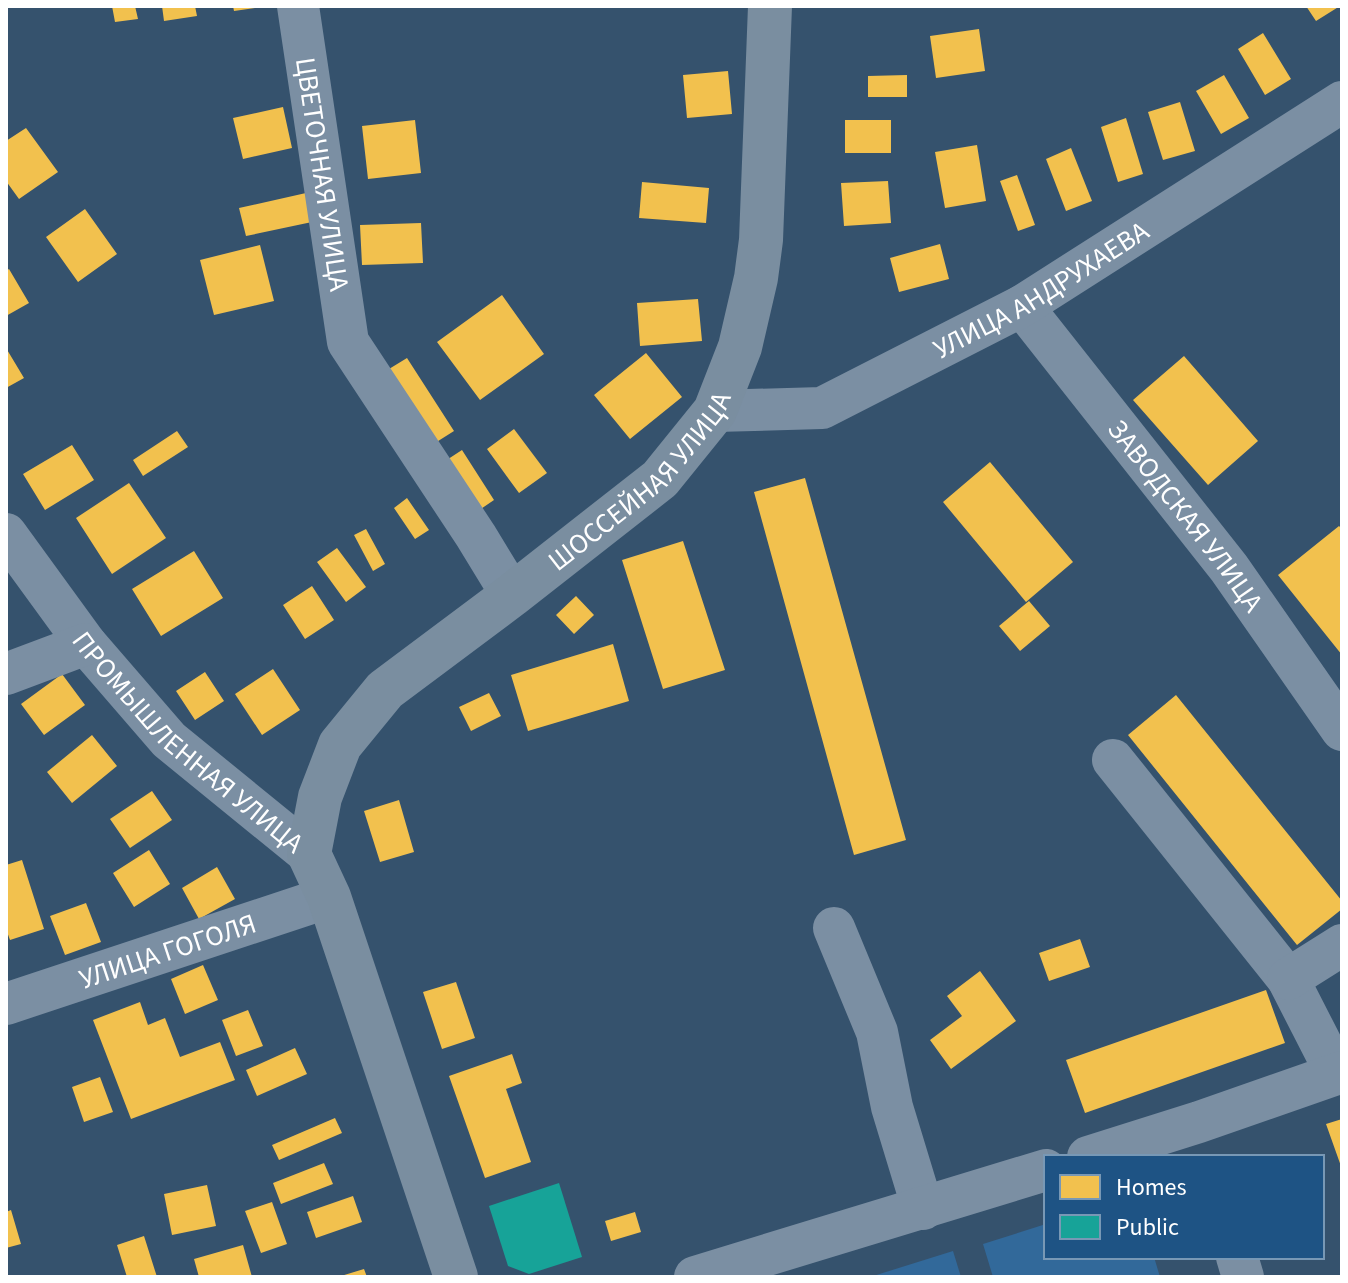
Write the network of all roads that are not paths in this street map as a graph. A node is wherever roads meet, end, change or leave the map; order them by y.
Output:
1 (298, 6) edge
2 (770, 6) edge
3 (1342, 102) edge
4 (1022, 306) junction
5 (715, 411) junction
6 (6, 534) edge
7 (512, 595) junction
8 (86, 644) junction
9 (6, 674) edge
10 (1342, 730) edge
11 (1113, 760) dead end
12 (309, 854) junction
13 (329, 897) junction
14 (834, 928) dead end
15 (1342, 945) edge
16 (1288, 979) junction
17 (6, 1004) edge
18 (1339, 1072) edge
19 (1204, 1140) edge
20 (1102, 1155) edge
21 (1044, 1171) edge
22 (923, 1209) junction
23 (456, 1277) edge
24 (695, 1277) edge

1 - 7 street, ЦВЕТОЧНАЯ УЛИЦА
2 - 5 main road, ШОССЕЙНАЯ УЛИЦА
3 - 4 street, УЛИЦА АНДРУХАЕВА
4 - 5 street, УЛИЦА АНДРУХАЕВА
4 - 10 street, ЗАВОДСКАЯ УЛИЦА
5 - 7 main road, ШОССЕЙНАЯ УЛИЦА
6 - 8 street, ПРОМЫШЛЕННАЯ УЛИЦА
7 - 12 main road, ШОССЕЙНАЯ УЛИЦА
8 - 9 street
8 - 12 street, ПРОМЫШЛЕННАЯ УЛИЦА
11 - 16 street
12 - 13 main road, ПРОМЫШЛЕННАЯ УЛИЦА
13 - 17 street, УЛИЦА ГОГОЛЯ
13 - 23 main road, ПРОМЫШЛЕННАЯ УЛИЦА
14 - 22 street
15 - 16 street
16 - 18 street
18 - 19 street
19 - 20 street
21 - 22 street
22 - 24 street

